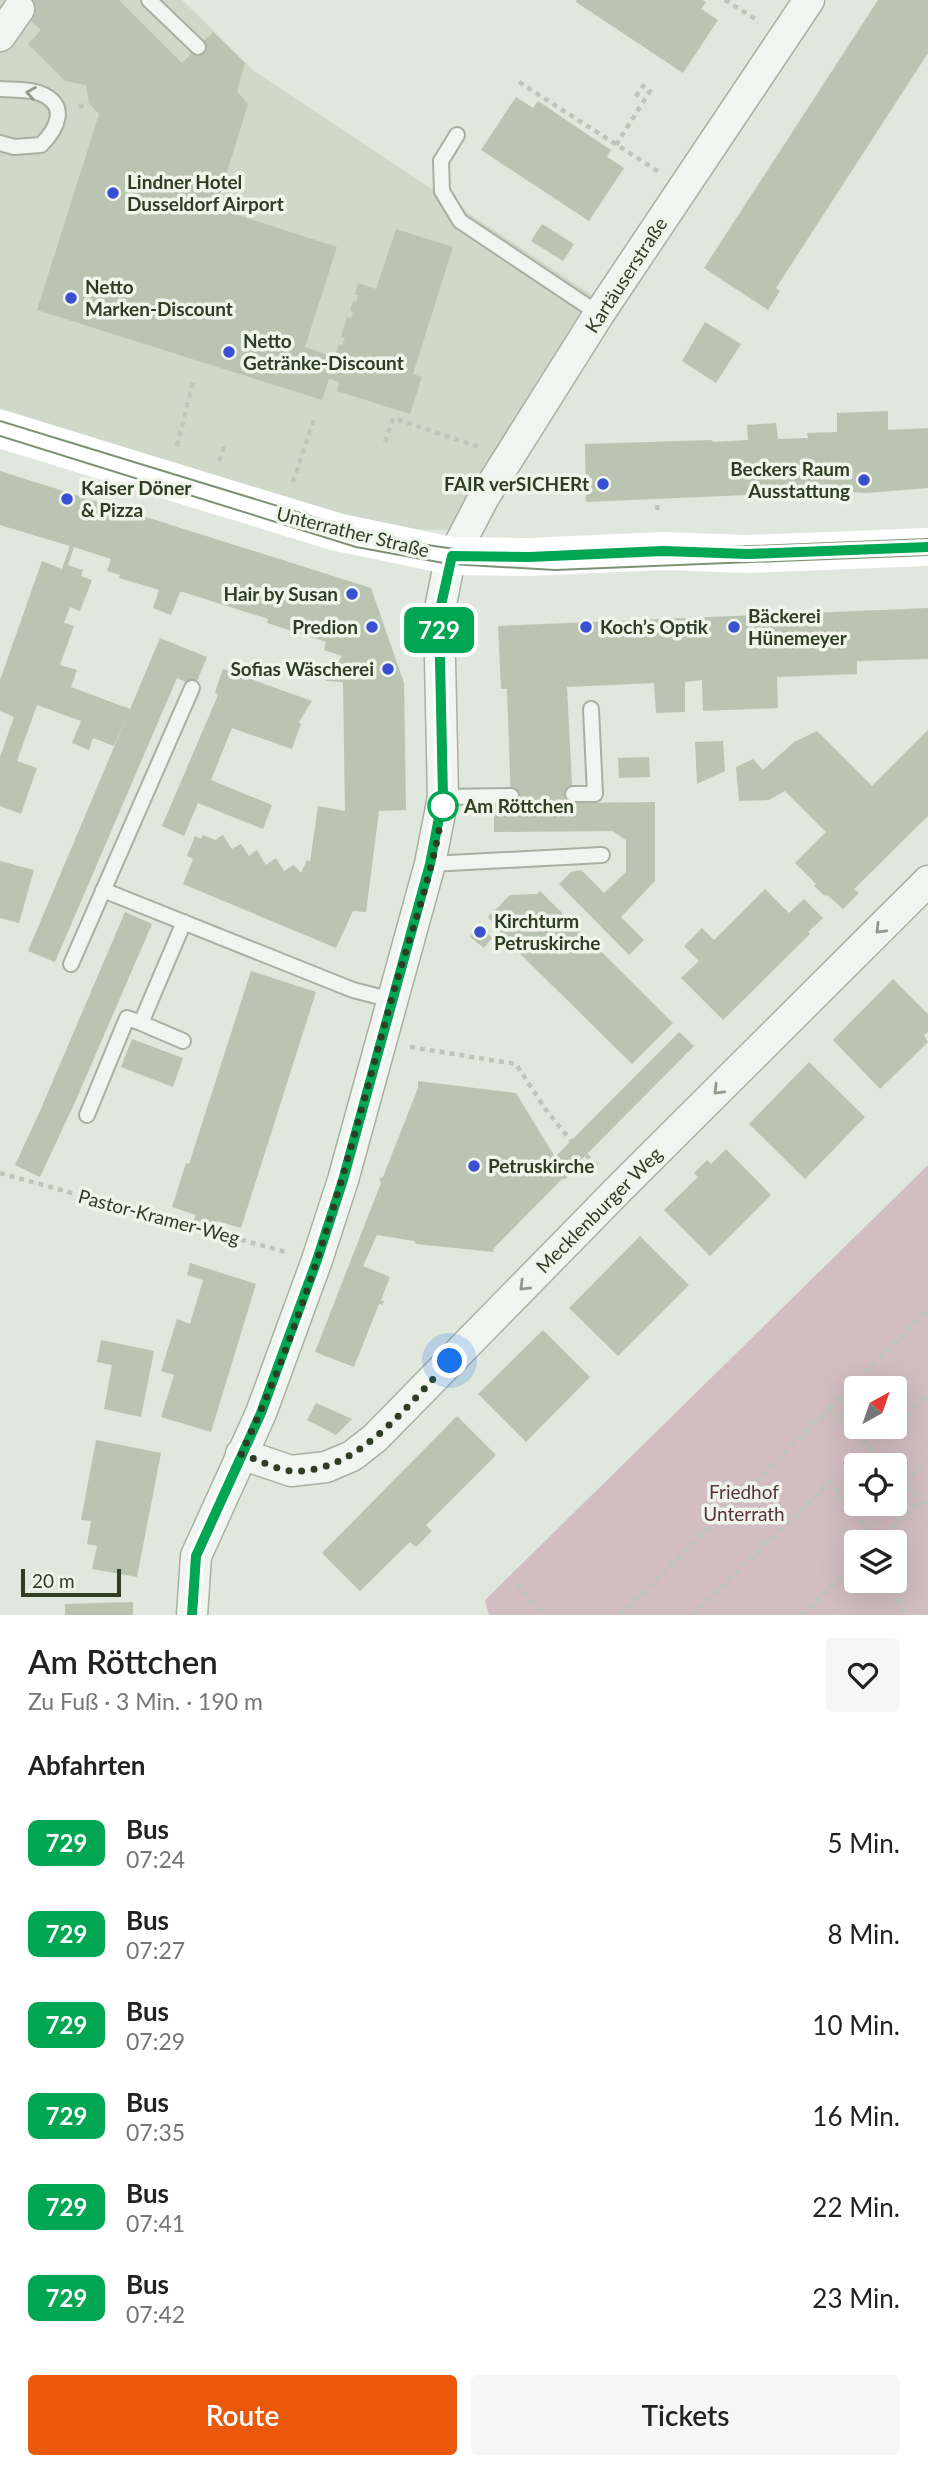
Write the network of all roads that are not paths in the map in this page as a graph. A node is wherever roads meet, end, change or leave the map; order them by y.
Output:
1 (149, 0) edge
2 (809, 0) edge
3 (19, 9) dead end
4 (0, 36) edge
5 (198, 47) dead end
6 (0, 89) edge
7 (457, 135) dead end
8 (0, 143) edge
9 (599, 314) junction
10 (0, 429) edge
11 (928, 547) edge
12 (452, 556) junction
13 (191, 688) dead end
14 (591, 709) dead end
15 (573, 794) dead end
16 (511, 796) dead end
17 (443, 797) junction
18 (602, 855) dead end
19 (430, 864) junction
20 (928, 881) edge
21 (103, 890) junction
22 (184, 922) junction
23 (71, 964) dead end
24 (391, 1000) junction
25 (141, 1023) junction
26 (183, 1041) dead end
27 (87, 1115) dead end
28 (241, 1454) junction
29 (192, 1615) edge

1 - 5 lane
2 - 9 street, Kartäuserstraße
3 - 4 street
8 -> 6 lane
7 - 9 lane
9 - 12 street, Kartäuserstraße
10 - 12 main road, Unterrather Straße
11 - 12 main road, Unterrather Straße
12 - 17 street
13 - 21 lane
14 - 15 lane
16 - 17 lane
17 - 19 street
18 - 19 lane
19 - 24 street
20 -> 28 street, Mecklenburger Weg
21 - 22 lane
21 - 23 lane
22 - 24 lane
22 - 25 lane
24 - 28 street
25 - 26 lane
25 - 27 lane
28 - 29 street

